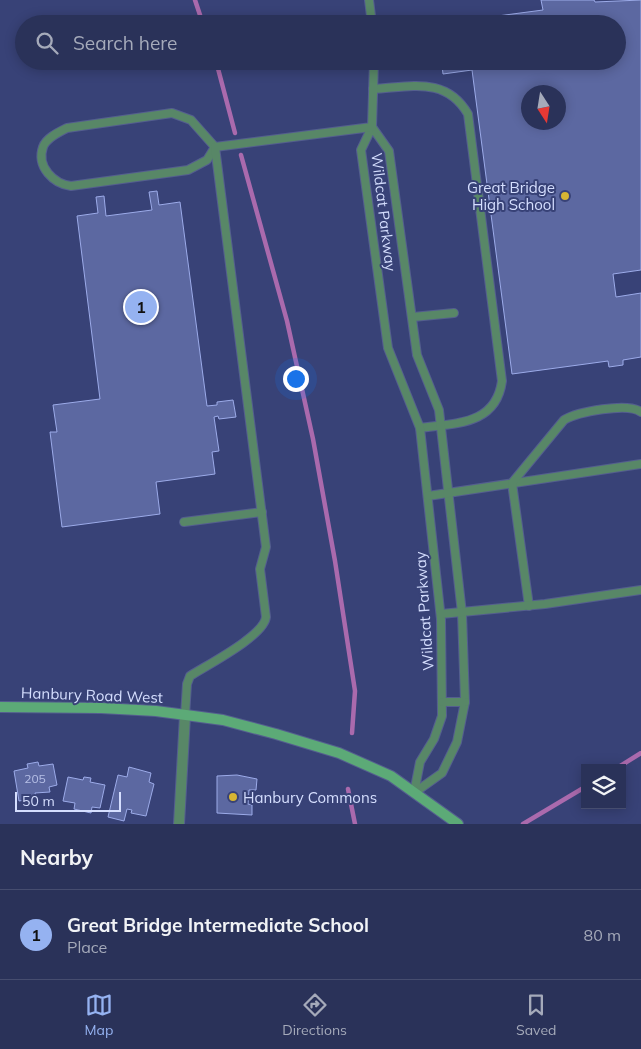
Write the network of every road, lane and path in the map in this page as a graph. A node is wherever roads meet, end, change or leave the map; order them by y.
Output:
1 (369, 0) edge
2 (371, 15) edge
3 (374, 70) edge
4 (374, 89) junction
5 (372, 127) junction
6 (215, 147) junction
7 (454, 313) dead end
8 (413, 317) junction
9 (641, 412) edge
10 (440, 425) junction
11 (420, 428) junction
12 (641, 464) edge
13 (512, 484) junction
14 (448, 493) junction
15 (428, 496) junction
16 (262, 512) junction
17 (184, 522) dead end
18 (641, 590) edge
19 (529, 606) junction
20 (462, 613) junction
21 (441, 614) junction
22 (443, 702) junction
23 (465, 702) junction
24 (0, 707) edge
25 (185, 716) junction
26 (414, 793) junction
27 (179, 824) edge
28 (458, 824) edge

1 - 2 lane
3 - 4 lane
4 - 5 lane
4 - 10 lane
5 - 6 lane
5 - 8 lane, Wildcat Parkway
5 - 11 lane, Wildcat Parkway
6 - 6 lane
6 - 16 lane
7 - 8 lane
8 - 10 lane, Wildcat Parkway
9 - 13 lane
10 - 11 lane
10 - 14 lane, Wildcat Parkway
11 - 15 lane, Wildcat Parkway
12 - 13 lane
13 - 14 lane
13 - 19 lane
14 - 15 lane
14 - 20 lane, Wildcat Parkway
15 - 21 lane, Wildcat Parkway
16 - 17 lane
16 - 25 lane
18 - 19 lane
19 - 20 lane
20 - 21 lane
20 - 23 lane, Wildcat Parkway
21 - 22 lane, Wildcat Parkway
22 - 23 lane
22 - 26 lane, Wildcat Parkway
23 - 26 lane, Wildcat Parkway
24 - 25 main road, Hanbury Road West
25 - 26 main road, Hanbury Road West
25 - 27 street
26 - 28 main road, Hanbury Road West

